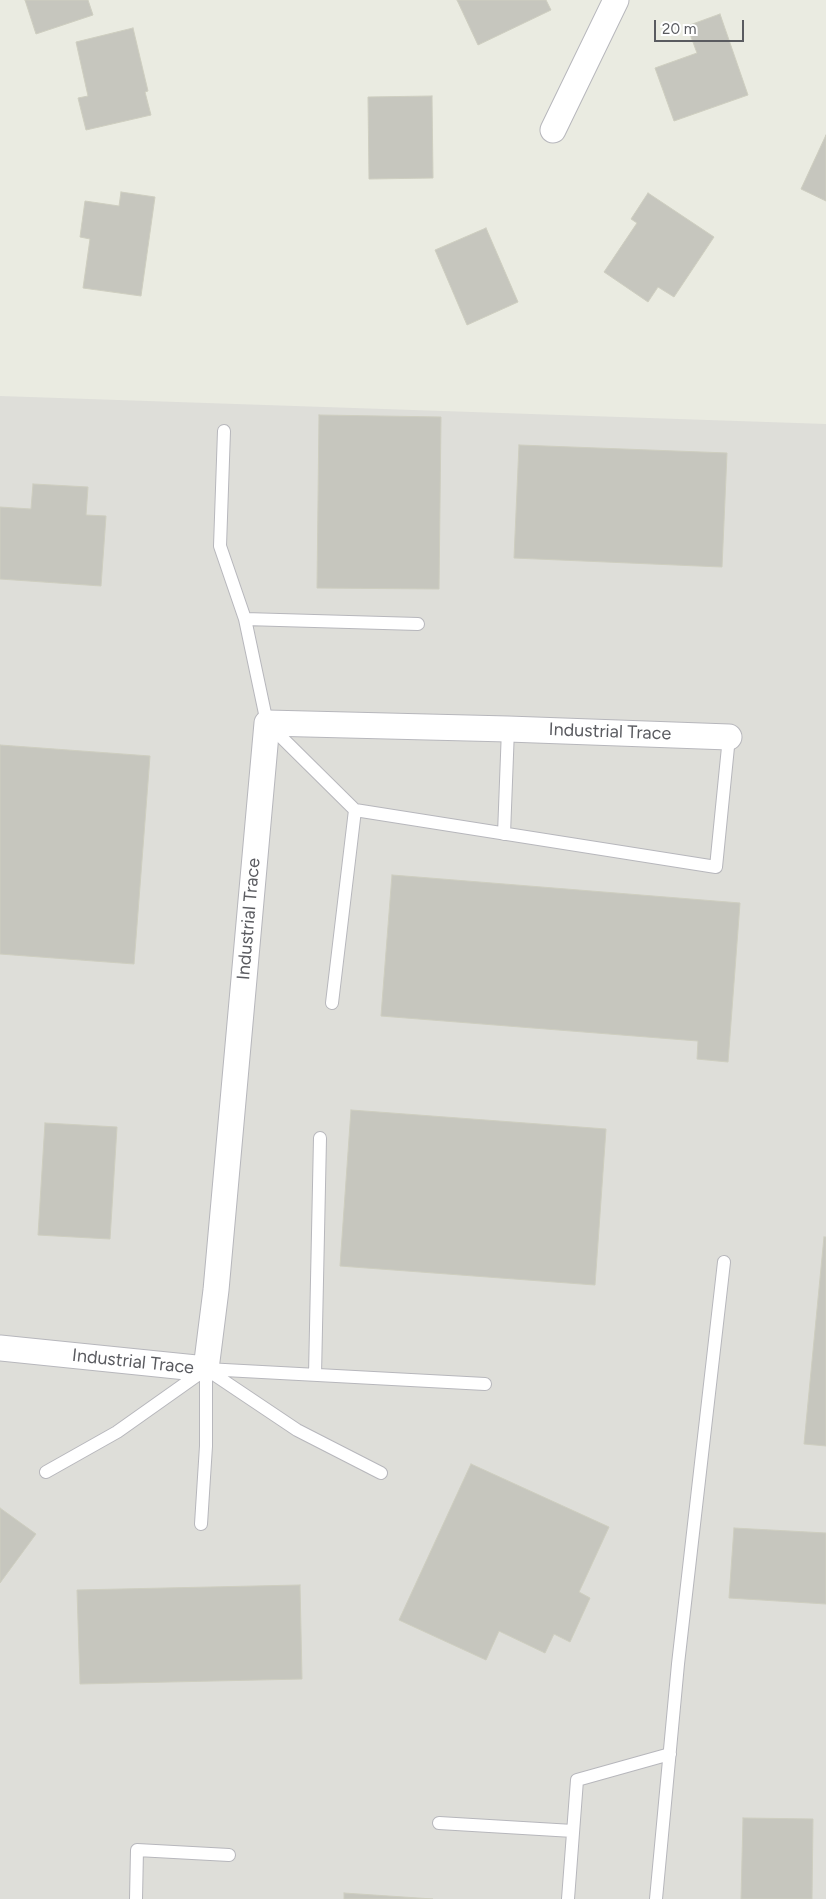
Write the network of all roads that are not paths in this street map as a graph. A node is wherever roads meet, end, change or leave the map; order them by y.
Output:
1 (616, 0) edge
2 (553, 130) dead end
3 (224, 431) dead end
4 (244, 619) junction
5 (418, 624) dead end
6 (267, 723) junction
7 (508, 729) junction
8 (729, 737) joint
9 (355, 810) junction
10 (504, 834) junction
11 (332, 1003) dead end
12 (320, 1138) dead end
13 (724, 1262) dead end
14 (0, 1348) edge
15 (206, 1369) junction
16 (315, 1375) junction
17 (485, 1384) dead end
18 (46, 1472) dead end
19 (381, 1474) dead end
20 (201, 1524) dead end
21 (670, 1754) junction
22 (438, 1823) dead end
23 (573, 1831) junction
24 (229, 1855) dead end
25 (136, 1899) edge
26 (568, 1899) edge
27 (656, 1899) edge

1 - 2 street
3 - 4 lane
4 - 5 lane
4 - 6 lane
6 - 7 street, Industrial Trace
6 - 9 lane
6 - 15 street, Industrial Trace
7 - 8 street, Industrial Trace
7 - 10 lane
8 - 10 lane
9 - 10 lane
9 - 11 lane
12 - 16 lane
13 - 21 lane
14 - 15 street, Industrial Trace
15 - 16 lane
15 - 18 lane
15 - 19 lane
15 - 20 lane
16 - 17 lane
21 - 23 lane
21 - 27 lane
22 - 23 lane
23 - 26 lane
24 - 25 lane

